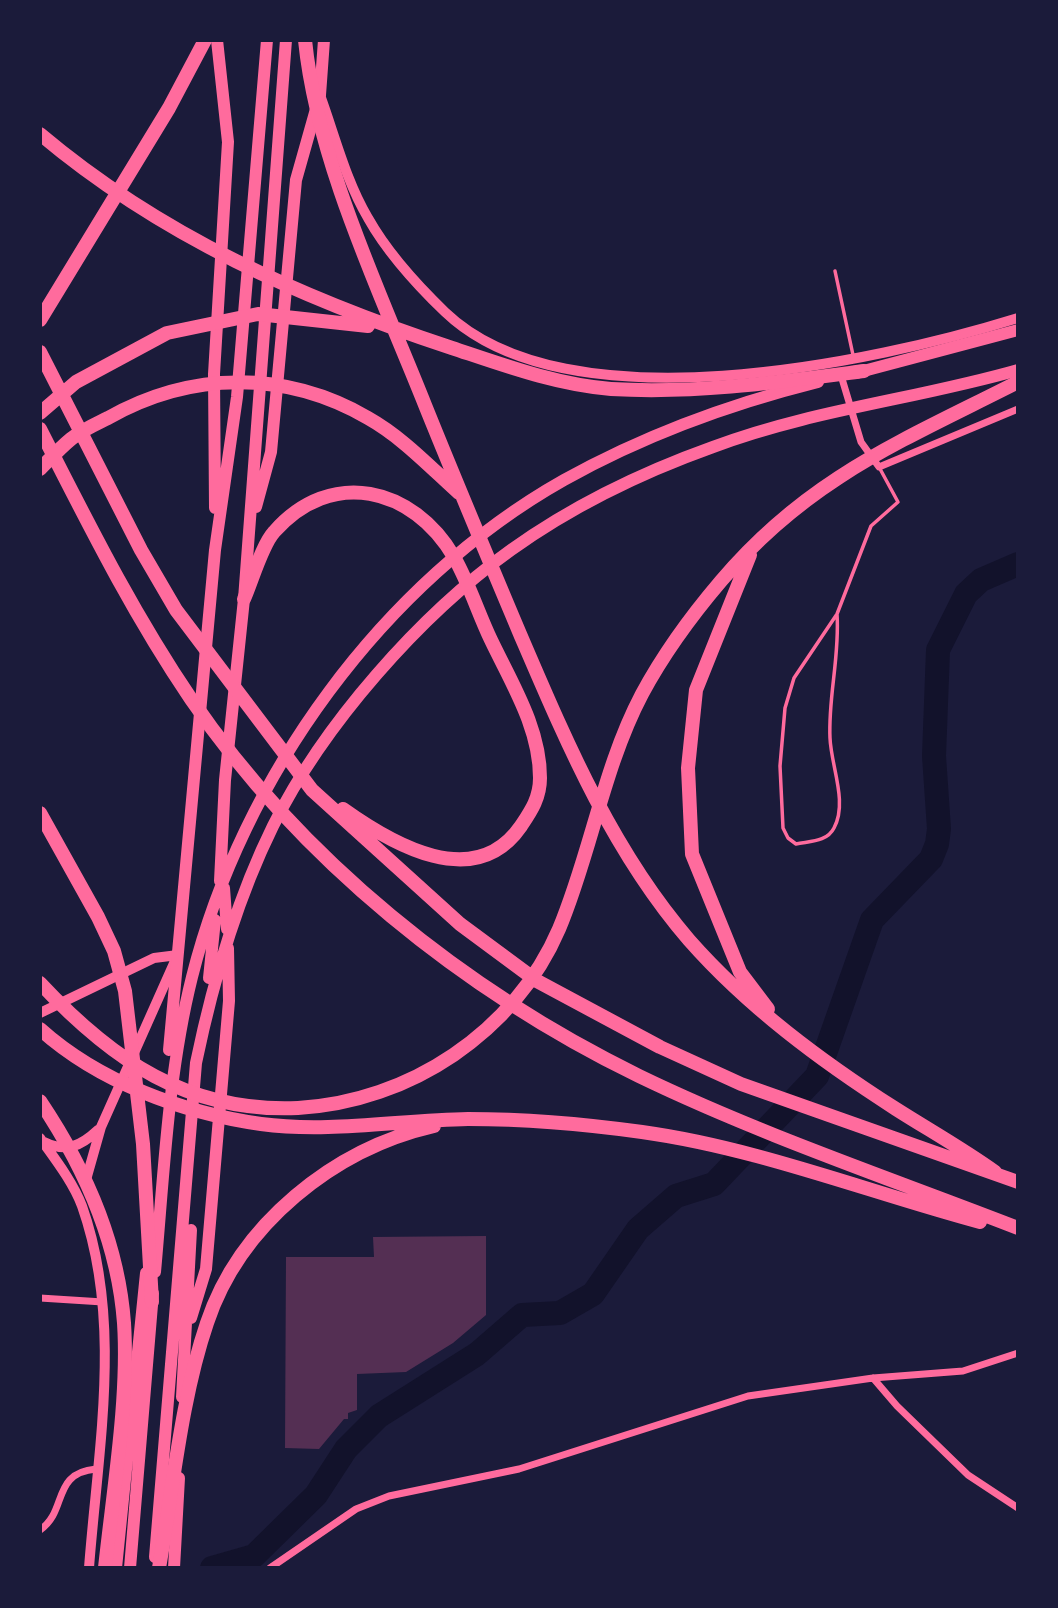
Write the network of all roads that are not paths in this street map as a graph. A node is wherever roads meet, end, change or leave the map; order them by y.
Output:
1 (205, 40) edge
2 (217, 40) edge
3 (267, 40) edge
4 (286, 40) edge
5 (305, 40) edge
6 (324, 40) edge
7 (320, 95) junction
8 (40, 134) edge
9 (835, 271) dead end
10 (1018, 318) edge
11 (40, 320) edge
12 (397, 330) junction
13 (1018, 330) edge
14 (40, 352) edge
15 (854, 357) junction
16 (837, 361) junction
17 (1018, 370) edge
18 (864, 371) junction
19 (1018, 382) edge
20 (1018, 409) edge
21 (40, 413) edge
22 (40, 429) edge
23 (879, 467) junction
24 (40, 469) edge
25 (462, 496) junction
26 (248, 534) junction
27 (754, 545) junction
28 (215, 550) junction
29 (244, 599) junction
30 (837, 614) junction
31 (303, 779) junction
32 (40, 813) edge
33 (222, 862) junction
34 (178, 955) junction
35 (40, 983) edge
36 (40, 1013) edge
37 (40, 1029) edge
38 (784, 1030) junction
39 (40, 1101) edge
40 (466, 1119) junction
41 (101, 1127) junction
42 (42, 1140) edge
43 (995, 1172) junction
44 (1018, 1182) edge
45 (81, 1205) junction
46 (1018, 1230) edge
47 (40, 1298) edge
48 (103, 1302) junction
49 (152, 1302) junction
50 (185, 1339) junction
51 (1018, 1353) edge
52 (873, 1378) junction
53 (96, 1469) junction
54 (1018, 1508) edge
55 (40, 1530) edge
56 (89, 1568) edge
57 (105, 1568) edge
58 (116, 1568) edge
59 (130, 1568) edge
60 (157, 1568) edge
61 (174, 1568) edge
62 (270, 1568) edge

1 - 11 highway
2 - 28 highway
3 - 28 highway
4 - 26 highway
5 - 25 highway
6 - 7 highway
7 - 16 street
7 - 26 highway
8 - 12 highway
9 - 15 lane
10 - 15 street
12 - 18 highway
12 - 21 highway
13 - 18 highway
14 - 31 highway
15 - 16 street
16 - 23 street
17 - 60 highway
18 - 49 highway
19 - 27 highway
20 - 23 street
22 - 46 highway
23 - 30 lane
24 - 25 highway
25 - 38 highway
26 - 29 highway
27 - 35 highway
27 - 38 highway
28 - 34 highway
29 - 31 highway
29 - 33 highway
30 - 30 lane
31 - 43 highway
32 - 49 highway
33 - 50 highway
33 - 50 highway
34 - 36 street
34 - 41 street
34 - 58 highway
37 - 40 highway
38 - 43 highway
39 - 57 highway
40 - 46 highway
40 - 60 highway
41 - 42 street
41 - 45 street
42 - 45 street
43 - 44 highway
45 - 48 street
47 - 48 street
48 - 53 street
49 - 59 highway
50 - 61 highway
51 - 52 street
52 - 54 street
52 - 62 street
53 - 55 street
53 - 56 street

